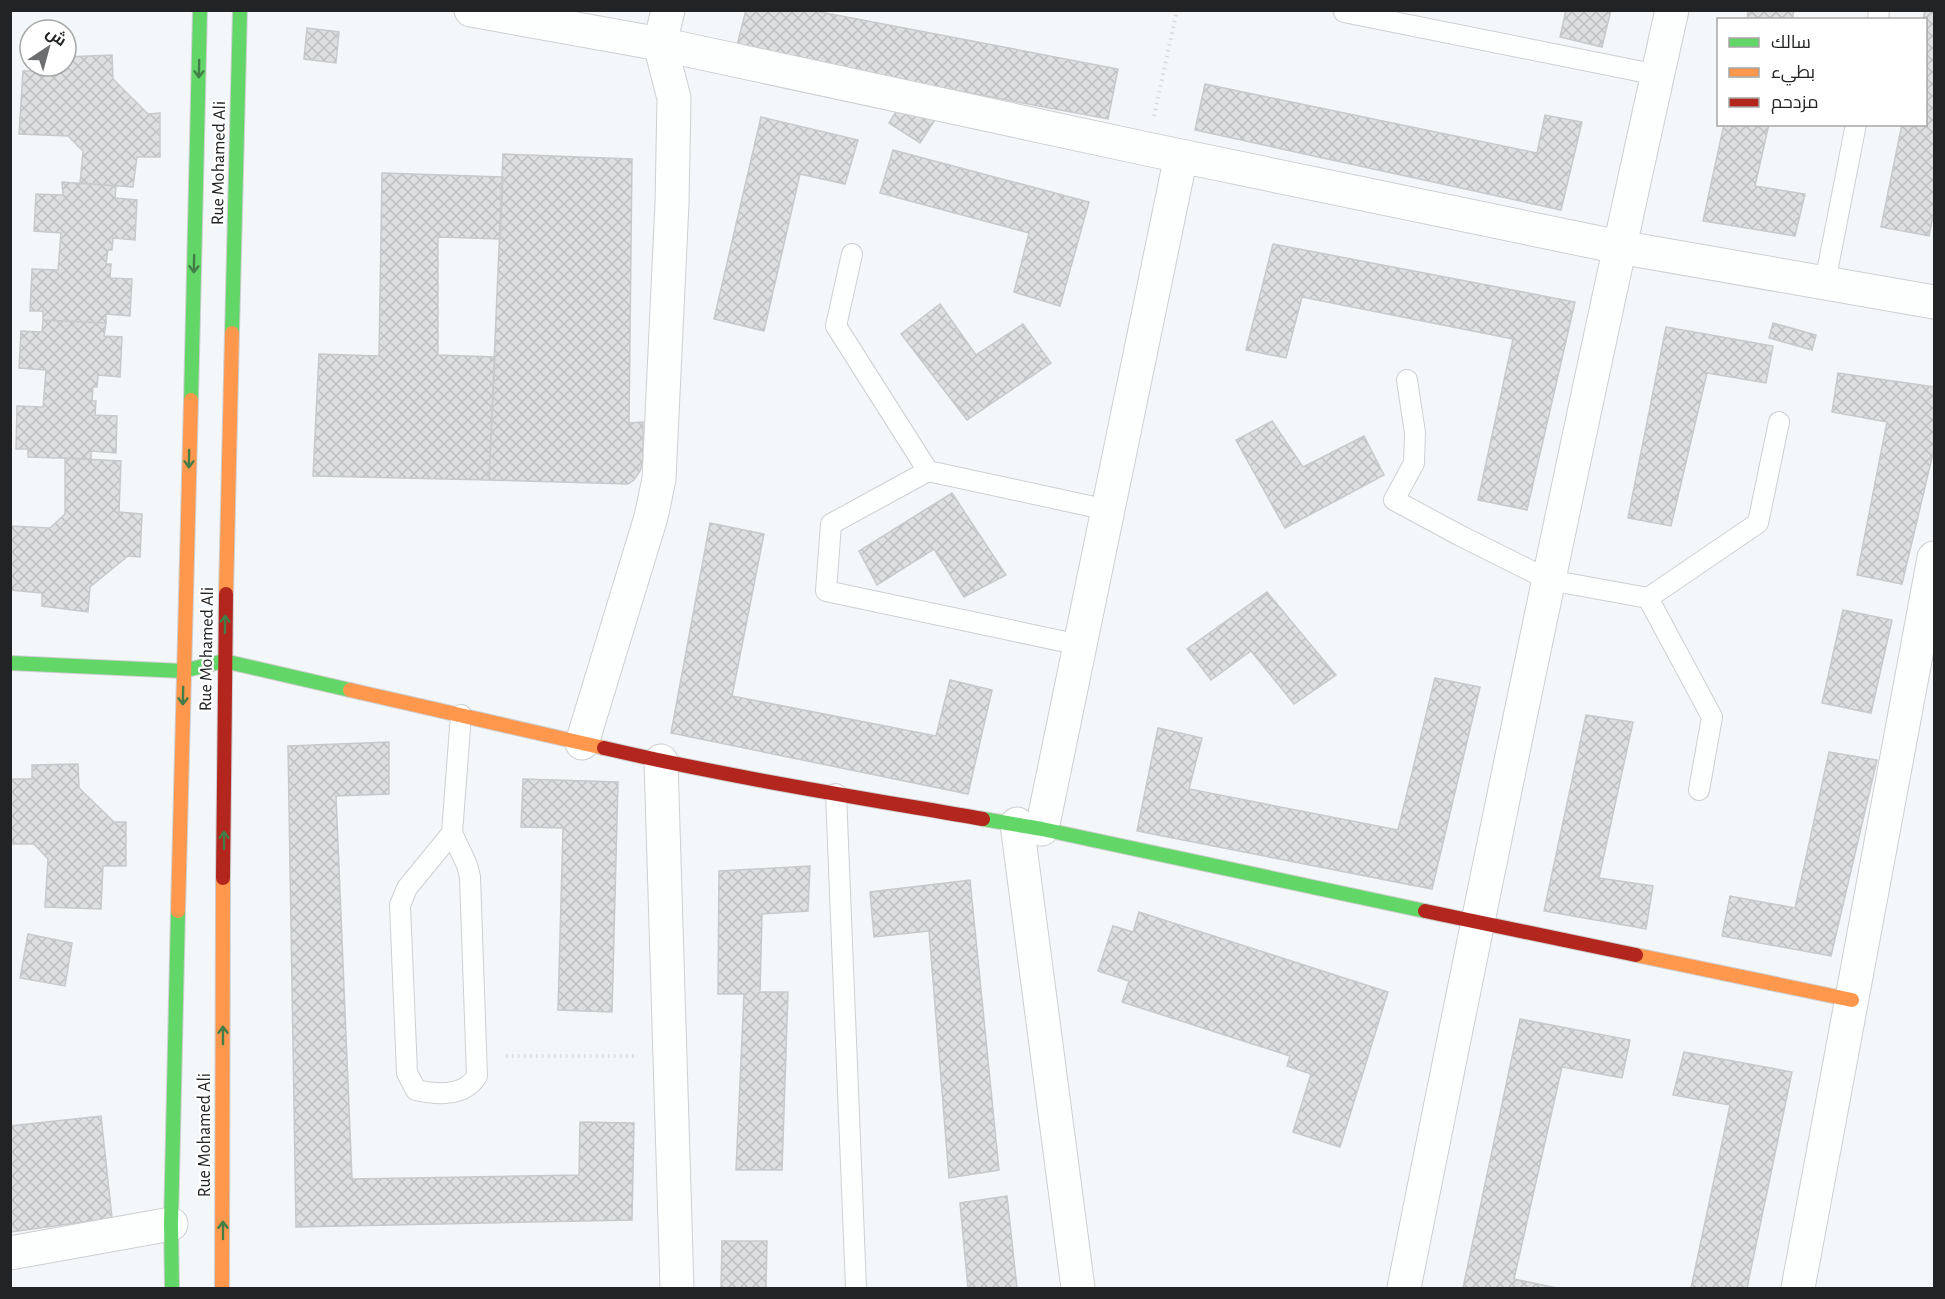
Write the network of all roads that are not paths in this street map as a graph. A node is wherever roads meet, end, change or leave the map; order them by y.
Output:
1 (200, 10) edge
2 (240, 10) edge
3 (471, 10) edge
4 (668, 10) edge
5 (1672, 10) edge
6 (1344, 12) dead end
7 (660, 44) junction
8 (1658, 75) junction
9 (1856, 126) edge
10 (1181, 156) junction
11 (1619, 247) junction
12 (852, 254) dead end
13 (1825, 282) junction
14 (1935, 302) edge
15 (1407, 380) dead end
16 (1779, 422) dead end
17 (928, 471) junction
18 (1108, 510) junction
19 (1935, 558) edge
20 (1549, 580) junction
21 (1648, 598) junction
22 (1080, 645) junction
23 (224, 661) junction
24 (10, 663) edge
25 (183, 670) junction
26 (461, 715) junction
27 (582, 743) junction
28 (661, 761) junction
29 (1700, 790) dead end
30 (836, 794) junction
31 (1030, 826) junction
32 (452, 833) junction
33 (1477, 922) junction
34 (1852, 1000) junction
35 (171, 1224) junction
36 (10, 1253) edge
37 (172, 1288) edge
38 (222, 1288) edge
39 (677, 1288) edge
40 (856, 1288) edge
41 (1078, 1288) edge
42 (1404, 1288) edge
43 (1798, 1288) edge

1 -> 25 street
23 -> 2 street, Rue Mohamed Ali
3 - 7 street
4 - 7 street
5 - 8 street
6 - 8 lane
7 - 10 street
7 - 27 street
8 - 11 street
9 - 13 lane
10 - 11 street
10 - 18 street
11 - 13 street
11 - 20 street
12 - 17 lane
13 - 14 street
15 - 20 lane
16 - 21 lane
17 - 18 lane
17 - 22 lane
18 - 22 street
19 - 34 street
20 - 21 lane
20 - 33 street
21 - 29 lane
22 - 31 street
23 - 25 street
23 - 26 street
38 -> 23 street, Rue Mohamed Ali
24 - 25 street
25 -> 35 street
26 - 27 street
26 - 32 lane
27 - 28 street
28 - 30 street
28 - 39 street
30 - 31 street
30 - 40 lane
31 - 33 street
31 - 41 street
32 - 32 lane
33 - 34 street
33 - 42 street
34 - 43 street
35 - 36 street
35 - 37 street

